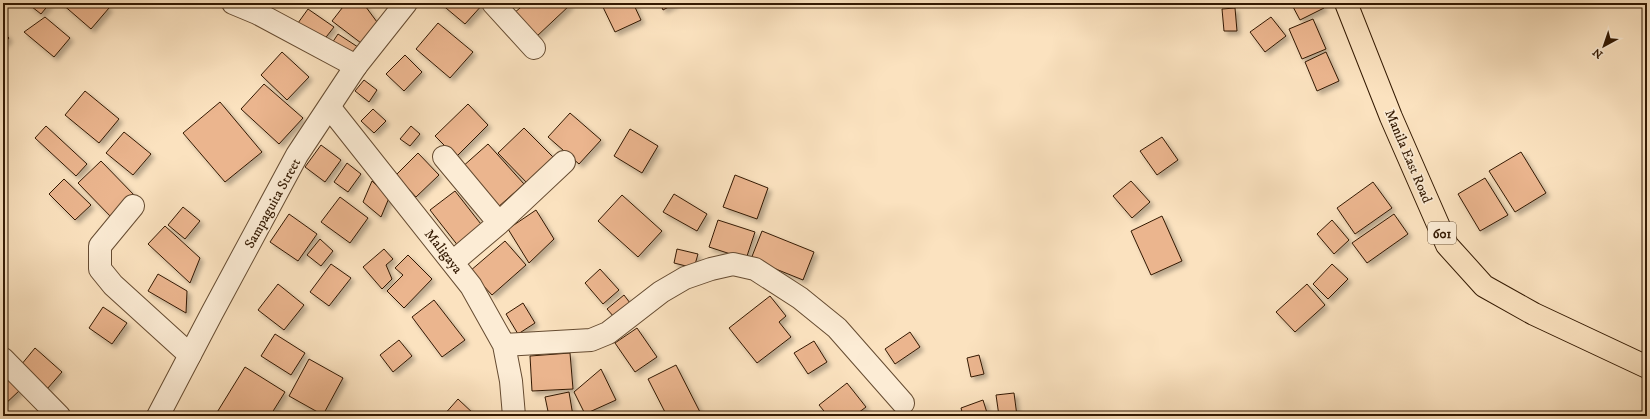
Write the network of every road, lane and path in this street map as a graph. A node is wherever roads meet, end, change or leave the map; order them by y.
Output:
1 (232, 3) edge
2 (406, 3) edge
3 (493, 3) edge
4 (1346, 3) edge
5 (534, 48) dead end
6 (356, 66) junction
7 (330, 108) junction
8 (444, 157) dead end
9 (564, 162) dead end
10 (133, 206) dead end
11 (499, 223) junction
12 (453, 262) junction
13 (504, 345) junction
14 (190, 355) junction
15 (3, 360) edge
16 (1647, 367) edge
17 (903, 403) dead end
18 (59, 416) edge
19 (158, 416) edge
20 (514, 416) edge

1 - 6 street
2 - 6 street, Sampaguita Street
3 - 5 street
4 - 16 main road, Manila East Road / 601
6 - 7 street, Sampaguita Street
7 - 12 street, Maligaya
7 - 14 street, Sampaguita Street
8 - 11 street
9 - 11 street
10 - 14 street
11 - 12 street
12 - 13 street, Maligaya
13 - 17 street
13 - 20 street, Maligaya
14 - 19 street, Sampaguita Street
15 - 18 street

